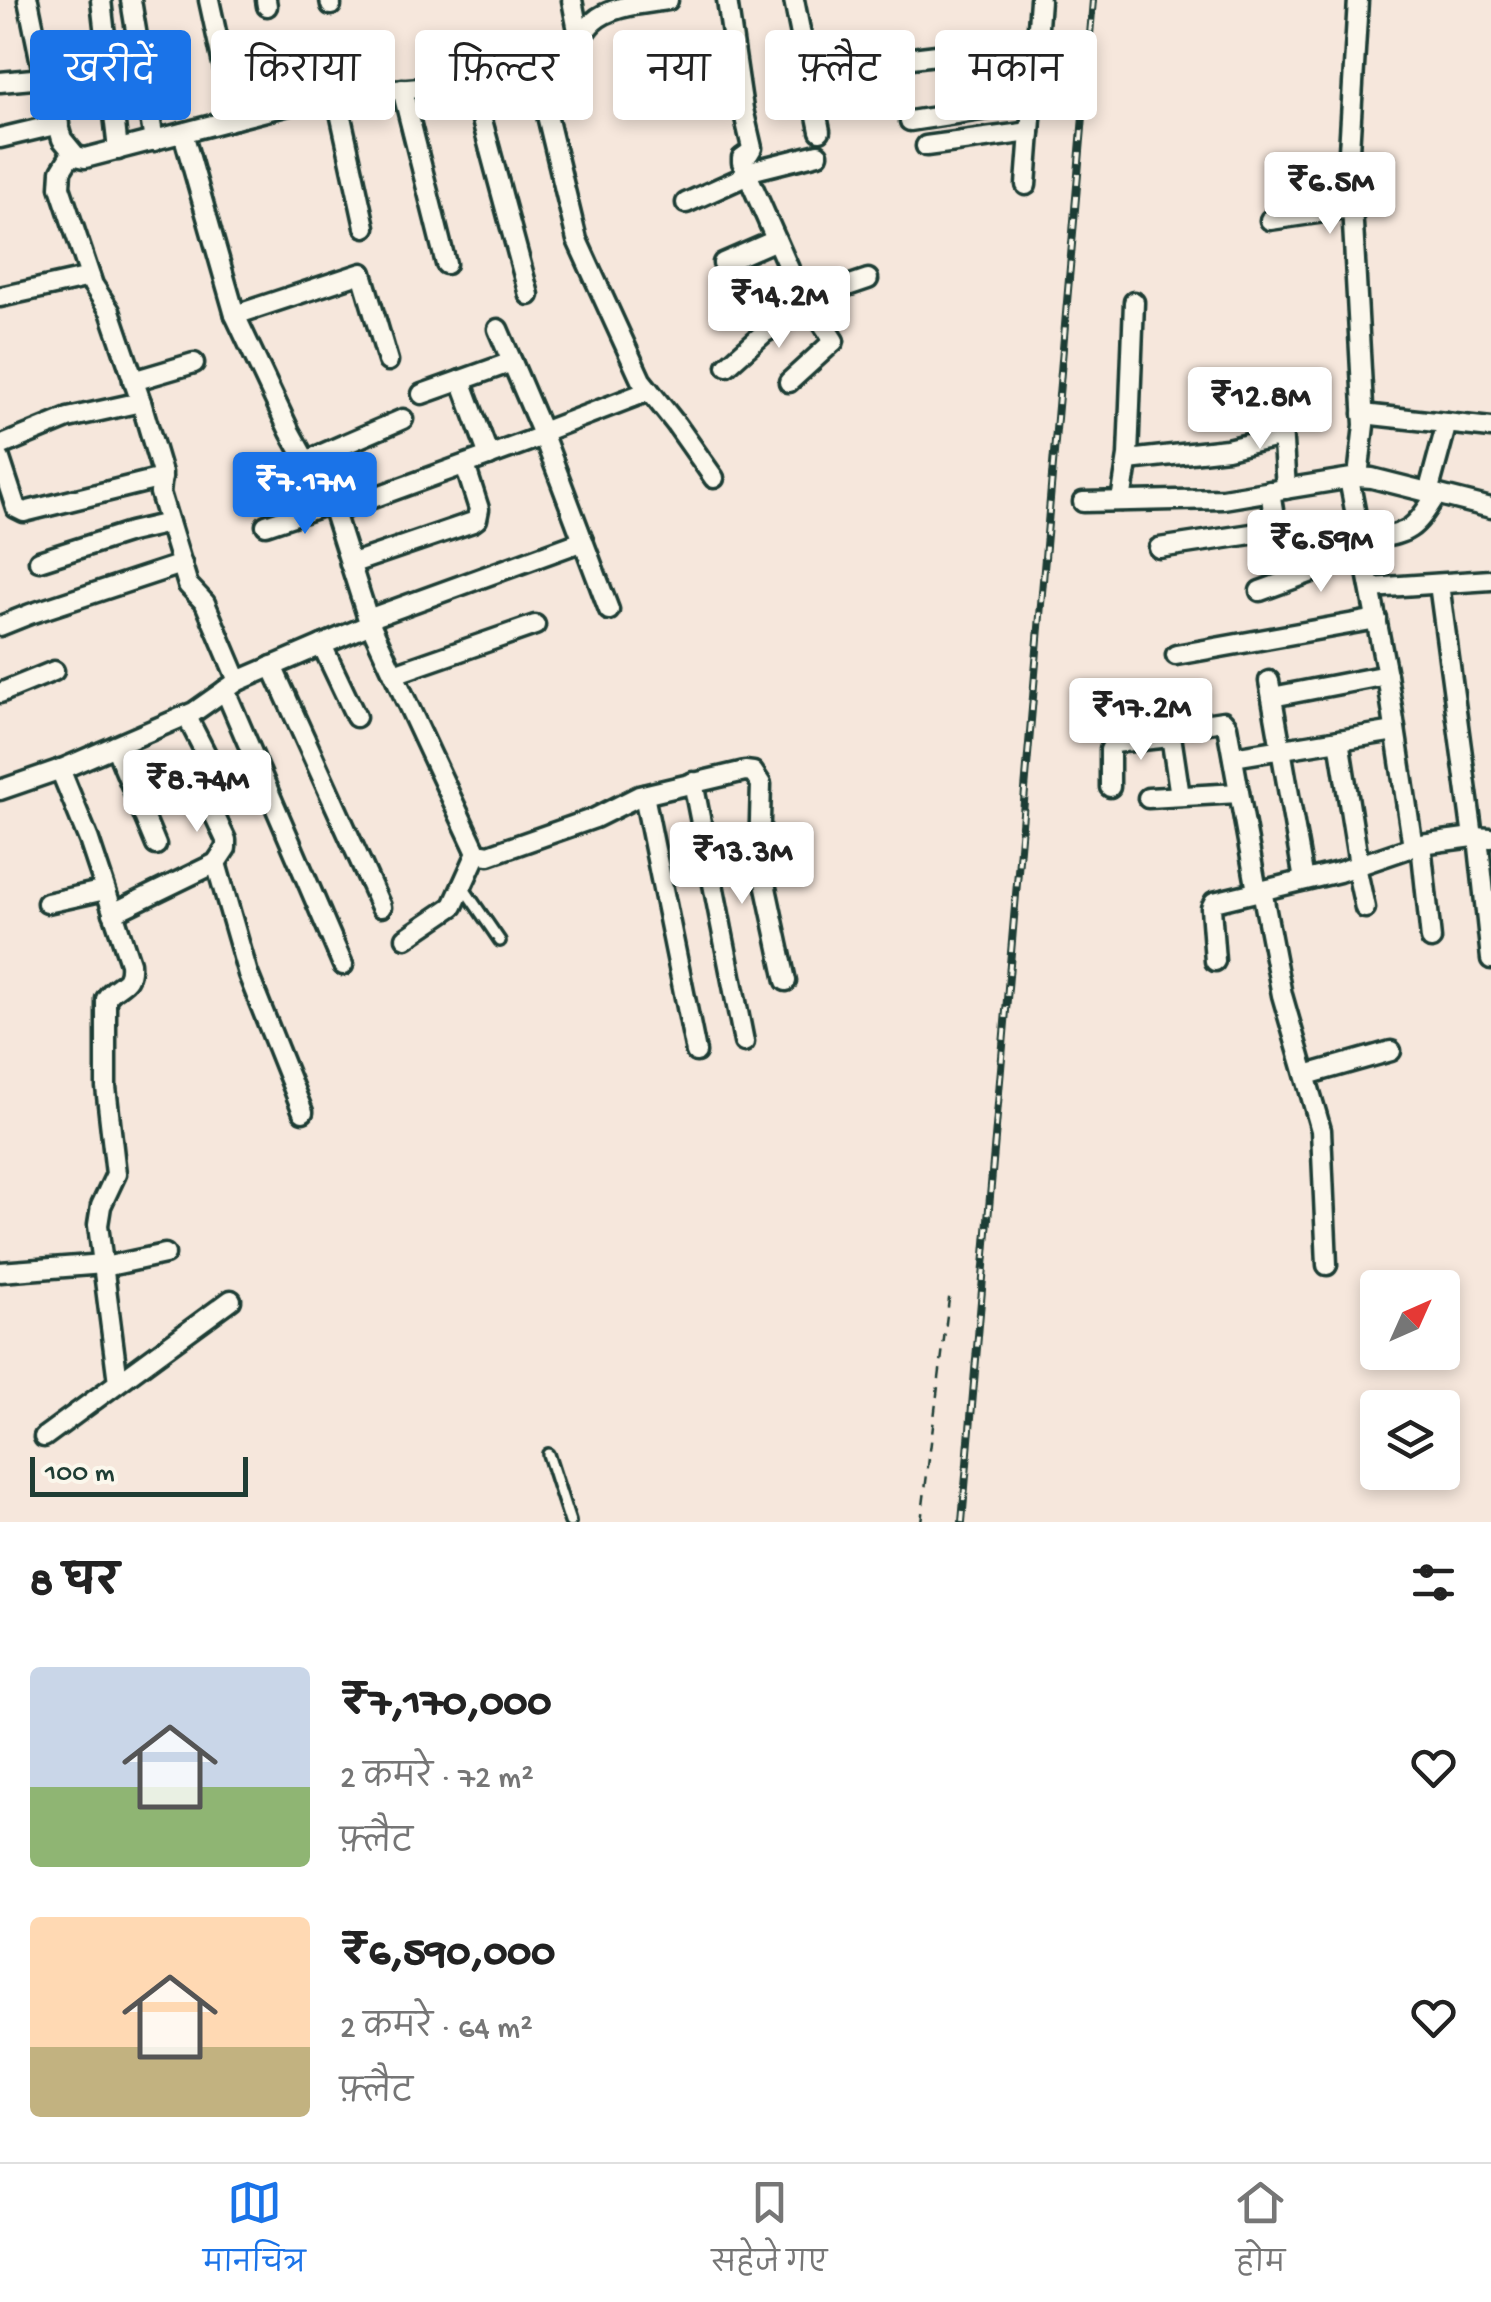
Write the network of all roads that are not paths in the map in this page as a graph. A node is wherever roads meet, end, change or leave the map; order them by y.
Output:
1 (28, 0) edge
2 (101, 0) edge
3 (131, 0) edge
4 (209, 0) edge
5 (572, 0) edge
6 (668, 0) edge
7 (727, 0) edge
8 (794, 0) edge
9 (1040, 0) edge
10 (1358, 0) edge
11 (631, 3) edge
12 (34, 30) edge
13 (216, 30) edge
14 (578, 30) edge
15 (587, 30) edge
16 (1038, 30) edge
17 (30, 79) edge
18 (0, 82) edge
19 (415, 87) edge
20 (402, 88) junction
21 (395, 89) edge
22 (935, 117) edge
23 (58, 120) edge
24 (231, 120) edge
25 (342, 120) edge
26 (482, 120) edge
27 (548, 120) edge
28 (1031, 120) edge
29 (910, 121) dead end
30 (59, 124) junction
31 (820, 131) dead end
32 (1030, 132) junction
33 (183, 133) junction
34 (0, 138) edge
35 (154, 140) junction
36 (926, 146) dead end
37 (118, 150) junction
38 (72, 153) junction
39 (818, 154) dead end
40 (747, 174) junction
41 (1026, 185) dead end
42 (686, 203) dead end
43 (1352, 208) junction
44 (1270, 220) dead end
45 (365, 227) dead end
46 (776, 240) junction
47 (446, 264) dead end
48 (723, 264) dead end
49 (90, 277) junction
50 (868, 279) dead end
51 (529, 295) dead end
52 (0, 297) edge
53 (1134, 302) dead end
54 (808, 303) junction
55 (234, 314) junction
56 (498, 329) dead end
57 (388, 361) dead end
58 (512, 362) junction
59 (194, 363) dead end
60 (726, 366) dead end
61 (461, 380) junction
62 (134, 381) junction
63 (789, 382) dead end
64 (649, 391) junction
65 (422, 394) dead end
66 (140, 402) junction
67 (1281, 412) dead end
68 (1363, 414) junction
69 (403, 419) dead end
70 (1447, 423) junction
71 (1491, 428) edge
72 (543, 434) junction
73 (1282, 436) junction
74 (0, 446) edge
75 (489, 456) junction
76 (0, 459) edge
77 (1128, 460) junction
78 (306, 461) junction
79 (465, 465) junction
80 (162, 478) junction
81 (714, 478) dead end
82 (1354, 478) junction
83 (1278, 490) junction
84 (1432, 494) junction
85 (1084, 502) dead end
86 (1121, 502) junction
87 (332, 508) junction
88 (1491, 508) edge
89 (169, 523) junction
90 (266, 525) dead end
91 (583, 541) junction
92 (1363, 547) junction
93 (1158, 548) dead end
94 (39, 561) dead end
95 (182, 564) junction
96 (350, 564) junction
97 (1491, 580) edge
98 (1439, 584) junction
99 (1371, 588) junction
100 (1260, 591) dead end
101 (609, 610) dead end
102 (1377, 618) junction
103 (370, 621) junction
104 (536, 625) dead end
105 (0, 626) edge
106 (322, 645) junction
107 (1176, 655) dead end
108 (272, 666) junction
109 (54, 671) dead end
110 (394, 674) junction
111 (1387, 675) junction
112 (231, 685) junction
113 (0, 693) edge
114 (186, 715) junction
115 (356, 716) dead end
116 (1395, 731) junction
117 (1170, 737) junction
118 (1339, 740) junction
119 (115, 746) junction
120 (1281, 748) junction
121 (1233, 757) junction
122 (60, 769) junction
123 (693, 782) junction
124 (1110, 787) dead end
125 (0, 790) edge
126 (1239, 792) junction
127 (644, 794) junction
128 (1180, 796) junction
129 (1148, 798) dead end
130 (1481, 838) edge
131 (156, 845) dead end
132 (1417, 845) junction
133 (476, 853) junction
134 (216, 862) junction
135 (1358, 865) junction
136 (1304, 880) junction
137 (463, 887) junction
138 (106, 890) junction
139 (1259, 890) junction
140 (47, 903) dead end
141 (381, 907) dead end
142 (1365, 908) dead end
143 (113, 913) junction
144 (406, 938) dead end
145 (1431, 939) dead end
146 (500, 941) dead end
147 (1491, 959) edge
148 (1215, 960) dead end
149 (342, 965) dead end
150 (786, 981) dead end
151 (744, 1042) dead end
152 (1391, 1051) dead end
153 (696, 1052) dead end
154 (1306, 1076) junction
155 (303, 1112) dead end
156 (165, 1254) dead end
157 (104, 1266) junction
158 (1327, 1266) dead end
159 (0, 1272) edge
160 (231, 1300) dead end
161 (118, 1382) junction
162 (44, 1437) dead end
163 (548, 1454) dead end
164 (570, 1522) edge

1 - 12 street
2 - 37 street
3 - 35 street
4 - 13 street
5 - 14 street
6 - 11 street
7 - 40 street
8 - 31 street
9 - 16 street
10 - 43 street
11 - 15 street
17 - 18 street
19 - 20 street
20 - 21 street
20 - 47 street
22 - 29 street
23 - 30 street
24 - 33 street
25 - 45 street
26 - 51 street
27 - 64 street
28 - 32 street
30 - 34 street
30 - 38 street
32 - 36 street
32 - 41 street
33 - 35 street
33 - 55 street
35 - 37 street
37 - 38 street
38 - 49 street
39 - 40 street
40 - 42 street
40 - 46 street
43 - 44 street
43 - 68 street
46 - 48 street
46 - 54 street
49 - 52 street
49 - 62 street
50 - 54 street
53 - 77 street
54 - 60 street
54 - 63 street
55 - 57 street
55 - 78 street
56 - 58 street
58 - 61 street
58 - 72 street
59 - 62 street
61 - 65 street
61 - 75 street
62 - 66 street
64 - 72 street
64 - 81 street
66 - 74 street
66 - 80 street
67 - 73 street
68 - 70 street
68 - 82 street
69 - 78 street
70 - 71 street
70 - 84 street
72 - 75 street
72 - 91 street
73 - 77 street
73 - 83 street
75 - 79 street
76 - 80 street
77 - 86 street
78 - 87 street
79 - 87 street
79 - 96 street
80 - 89 street
82 - 83 street
82 - 84 street
82 - 92 street
83 - 86 street
83 - 93 street
84 - 88 street
84 - 92 street
85 - 86 street
87 - 90 street
87 - 96 street
89 - 94 street
89 - 95 street
91 - 101 street
91 - 103 street
92 - 99 street
92 - 100 street
95 - 105 street
95 - 112 street
96 - 103 street
97 - 98 street
98 - 99 street
98 - 130 street
99 - 102 street
102 - 107 street
102 - 111 street
103 - 106 street
103 - 110 street
104 - 110 street
106 - 108 street
106 - 115 street
108 - 112 street
108 - 141 street
109 - 113 street
110 - 133 street
111 - 116 street
111 - 120 street
112 - 114 street
112 - 149 street
114 - 119 street
114 - 134 street
116 - 118 street
116 - 132 street
117 - 121 street
117 - 124 street
117 - 128 street
118 - 120 street
118 - 135 street
119 - 122 street
119 - 131 street
120 - 121 street
120 - 136 street
121 - 126 street
122 - 125 street
122 - 138 street
123 - 127 street
123 - 150 street
123 - 151 street
126 - 128 street
126 - 139 street
127 - 133 street
127 - 153 street
128 - 129 street
130 - 132 street
130 - 147 street
132 - 135 street
132 - 145 street
133 - 137 street
134 - 143 street
134 - 155 street
135 - 136 street
135 - 142 street
136 - 139 street
137 - 144 street
137 - 146 lane
138 - 140 street
138 - 143 street
139 - 148 street
139 - 154 street
143 - 157 street
152 - 154 street
154 - 158 street
156 - 157 street
157 - 159 street
157 - 161 street
160 - 161 street
161 - 162 street
163 - 164 lane

